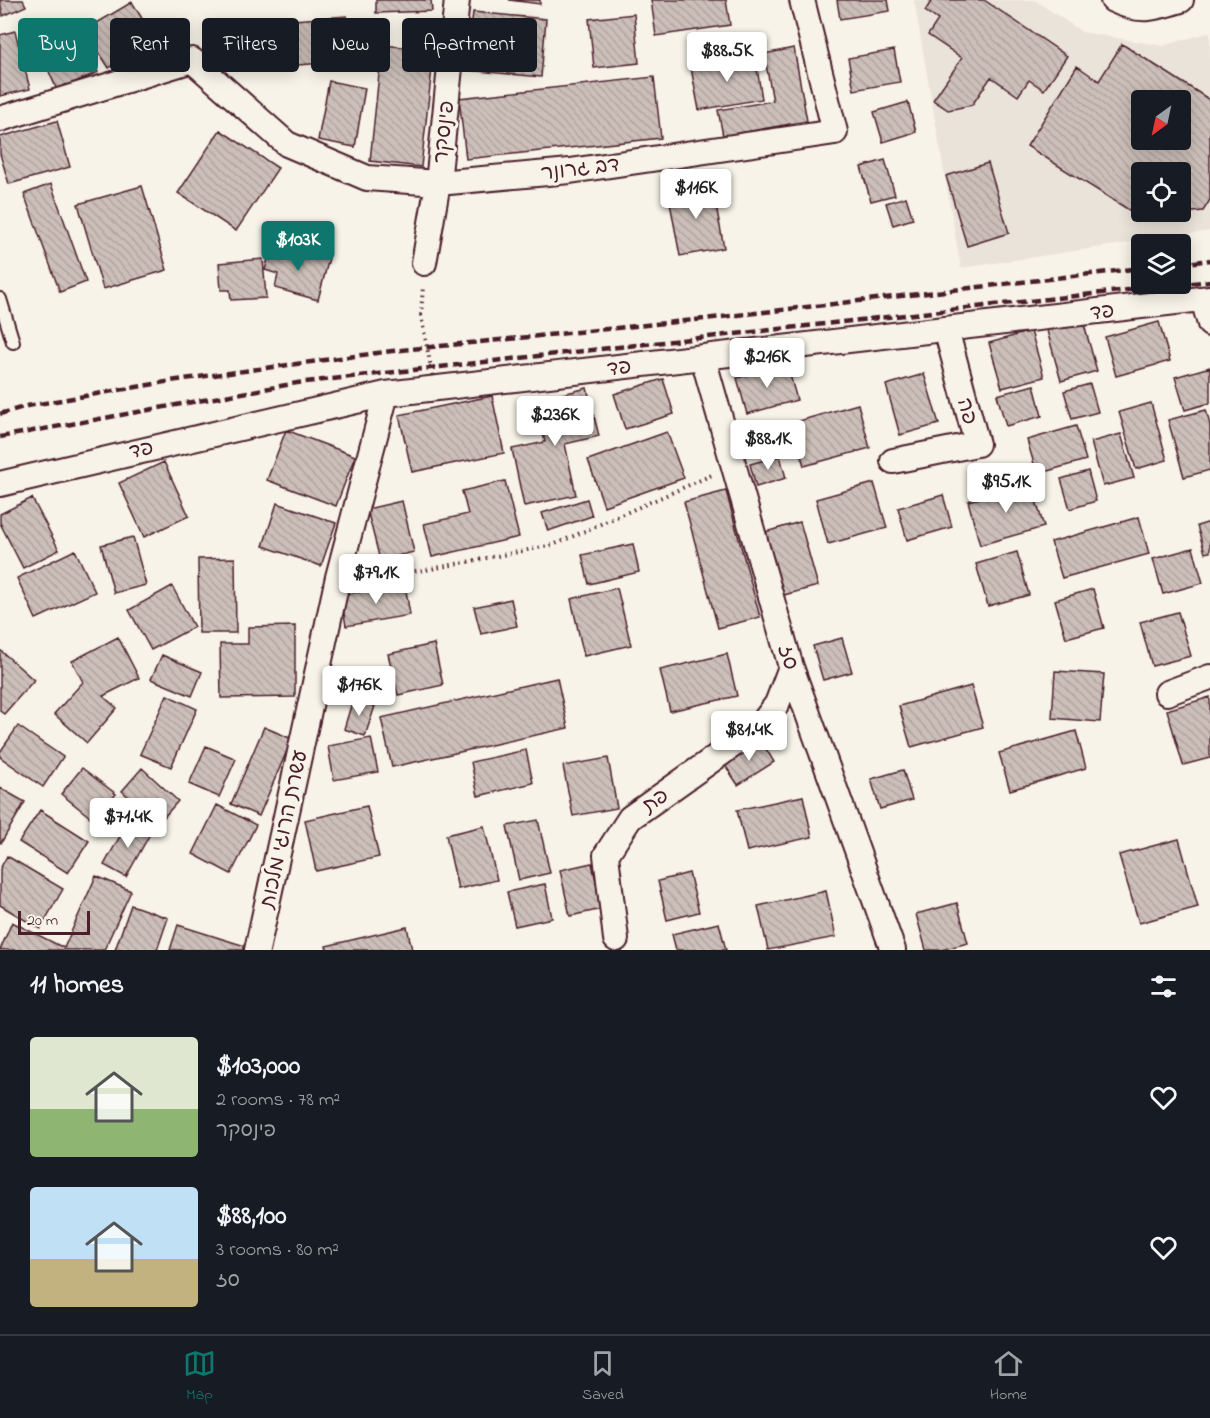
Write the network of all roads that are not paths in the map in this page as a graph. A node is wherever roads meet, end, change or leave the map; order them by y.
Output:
1 (457, 0) edge
2 (802, 0) edge
3 (1113, 0) edge
4 (1181, 0) edge
5 (0, 119) edge
6 (438, 183) junction
7 (424, 262) dead end
8 (1207, 298) edge
9 (0, 299) edge
10 (1210, 324) edge
11 (946, 329) junction
12 (13, 342) dead end
13 (703, 358) junction
14 (386, 394) junction
15 (893, 461) dead end
16 (0, 484) edge
17 (791, 667) junction
18 (1210, 677) edge
19 (1167, 693) dead end
20 (616, 939) dead end
21 (257, 950) edge
22 (893, 950) edge

1 - 6 street, פינסקר
2 - 6 street, דב גרונר
3 - 4 street
5 - 6 street
6 - 7 street, פינסקר
8 - 10 street
8 - 11 street, פד
9 - 12 lane
11 - 13 street, פד
11 - 15 street, פה
13 - 14 street, פד
13 - 17 street, סז
14 - 16 street, פד
14 - 21 street, עשרת הרוגי מלכות
17 - 20 street, פת
17 - 22 street, סז
18 - 19 street

